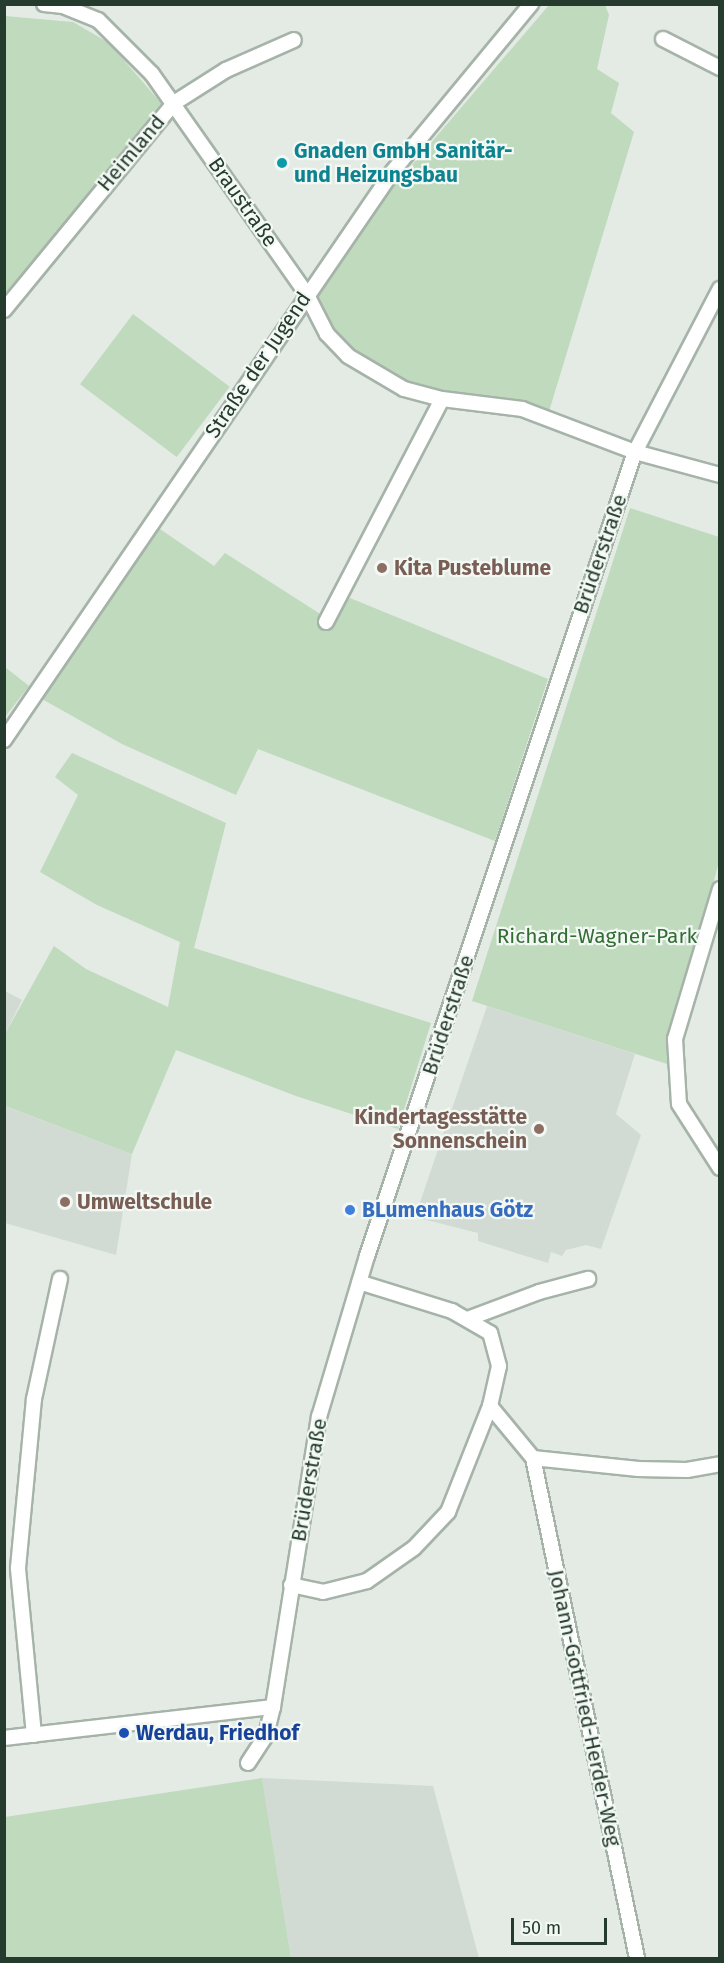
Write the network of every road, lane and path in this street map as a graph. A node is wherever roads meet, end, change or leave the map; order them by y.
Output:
1 (44, 4) edge
2 (531, 4) edge
3 (663, 39) dead end
4 (294, 40) dead end
5 (720, 68) edge
6 (174, 103) junction
7 (720, 289) edge
8 (306, 293) junction
9 (4, 310) edge
10 (442, 399) junction
11 (635, 452) junction
12 (720, 475) edge
13 (326, 622) dead end
14 (4, 740) edge
15 (720, 889) edge
16 (720, 1168) edge
17 (60, 1279) dead end
18 (588, 1279) dead end
19 (359, 1282) junction
20 (470, 1318) junction
21 (490, 1406) junction
22 (533, 1458) junction
23 (720, 1464) edge
24 (291, 1584) junction
25 (273, 1707) junction
26 (34, 1735) junction
27 (4, 1738) edge
28 (248, 1763) dead end
29 (637, 1959) edge

1 - 6 street, Braustraße
2 - 8 street, Straße der Jugend
3 - 5 street
4 - 6 street, Heimland
6 - 8 street, Braustraße
6 - 9 street, Heimland
7 - 11 street, Brüderstraße
8 - 10 street, Braustraße
8 - 14 street, Straße der Jugend
10 - 11 street, Braustraße
10 - 13 street
11 - 12 street, Braustraße
11 - 19 street, Brüderstraße
15 - 16 street
17 - 26 street
18 - 20 street
19 - 20 street
19 - 24 street, Brüderstraße
20 - 21 street
21 - 22 street
21 - 24 street
22 - 23 street
22 - 29 street, Johann-Gottfried-Herder-Weg
24 - 25 street, Brüderstraße
25 - 26 street
25 - 28 street, Brüderstraße
26 - 27 street

